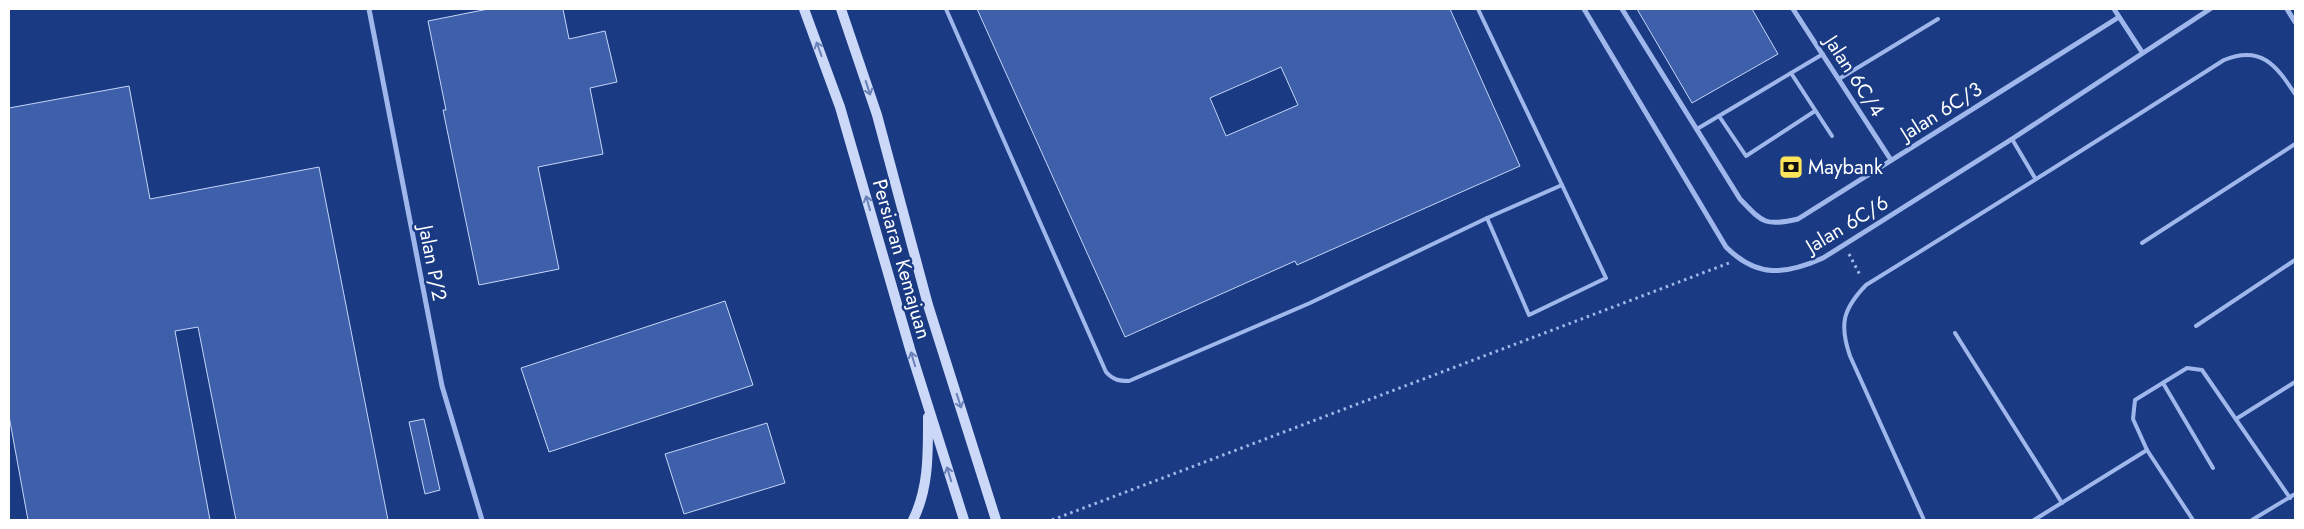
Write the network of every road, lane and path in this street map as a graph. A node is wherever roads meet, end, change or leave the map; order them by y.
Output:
1 (369, 9) edge
2 (804, 9) edge
3 (841, 9) edge
4 (946, 9) edge
5 (1478, 9) edge
6 (1584, 9) edge
7 (1622, 9) edge
8 (1794, 9) edge
9 (2114, 9) edge
10 (2210, 9) edge
11 (2287, 9) edge
12 (2119, 17) junction
13 (1938, 19) dead end
14 (2295, 22) edge
15 (2142, 52) junction
16 (1823, 54) junction
17 (1791, 73) junction
18 (1839, 79) junction
19 (2295, 94) edge
20 (1816, 111) junction
21 (1719, 116) junction
22 (1697, 129) junction
23 (1832, 136) dead end
24 (2012, 139) junction
25 (2295, 144) edge
26 (1891, 160) junction
27 (2035, 178) junction
28 (1562, 185) junction
29 (1487, 218) junction
30 (1844, 244) junction
31 (2142, 244) dead end
32 (1739, 260) junction
33 (2295, 260) edge
34 (1866, 285) junction
35 (2196, 326) dead end
36 (1955, 333) dead end
37 (2295, 382) edge
38 (2163, 383) junction
39 (928, 406) junction
40 (2236, 419) junction
41 (2148, 450) junction
42 (2213, 468) dead end
43 (2295, 494) edge
44 (2290, 498) junction
45 (2062, 503) junction
46 (482, 520) edge
47 (913, 520) edge
48 (964, 520) edge
49 (996, 520) edge
50 (1052, 520) edge
51 (1924, 520) edge
52 (2034, 520) edge
53 (2193, 520) edge
54 (2252, 520) edge

1 - 46 street, Jalan P/2
39 -> 2 main road, Persiaran Kemajuan
3 -> 49 main road, Persiaran Kemajuan
4 - 29 lane
5 - 28 lane
6 - 32 street, Jalan 6C/6
7 - 22 street, Jalan 6C/3
8 - 16 street, Jalan 6C/4
9 - 12 street
10 - 15 street, Jalan 6C/6
11 - 14 street
12 - 15 street
12 - 26 street, Jalan 6C/3
13 - 18 lane
15 - 24 street, Jalan 6C/6
16 - 17 lane
16 - 18 street, Jalan 6C/4
17 - 20 lane
17 - 21 lane
18 - 26 street, Jalan 6C/4
19 - 27 lane
20 - 21 lane
20 - 23 lane
21 - 22 lane
22 - 26 street, Jalan 6C/3
24 - 27 lane
24 - 30 street, Jalan 6C/6
25 - 31 lane
27 - 34 lane
28 - 29 lane
28 - 29 lane
30 - 32 street, Jalan 6C/6
30 - 34 path
32 - 50 path
33 - 35 lane
34 - 51 lane
36 - 45 lane
37 - 40 lane
38 - 40 lane
38 - 41 lane
38 - 42 lane
39 - 47 main road
48 -> 39 main road, Persiaran Kemajuan
40 - 44 lane
41 - 45 lane
41 - 53 lane
43 - 44 lane
44 - 54 lane
45 - 52 lane

